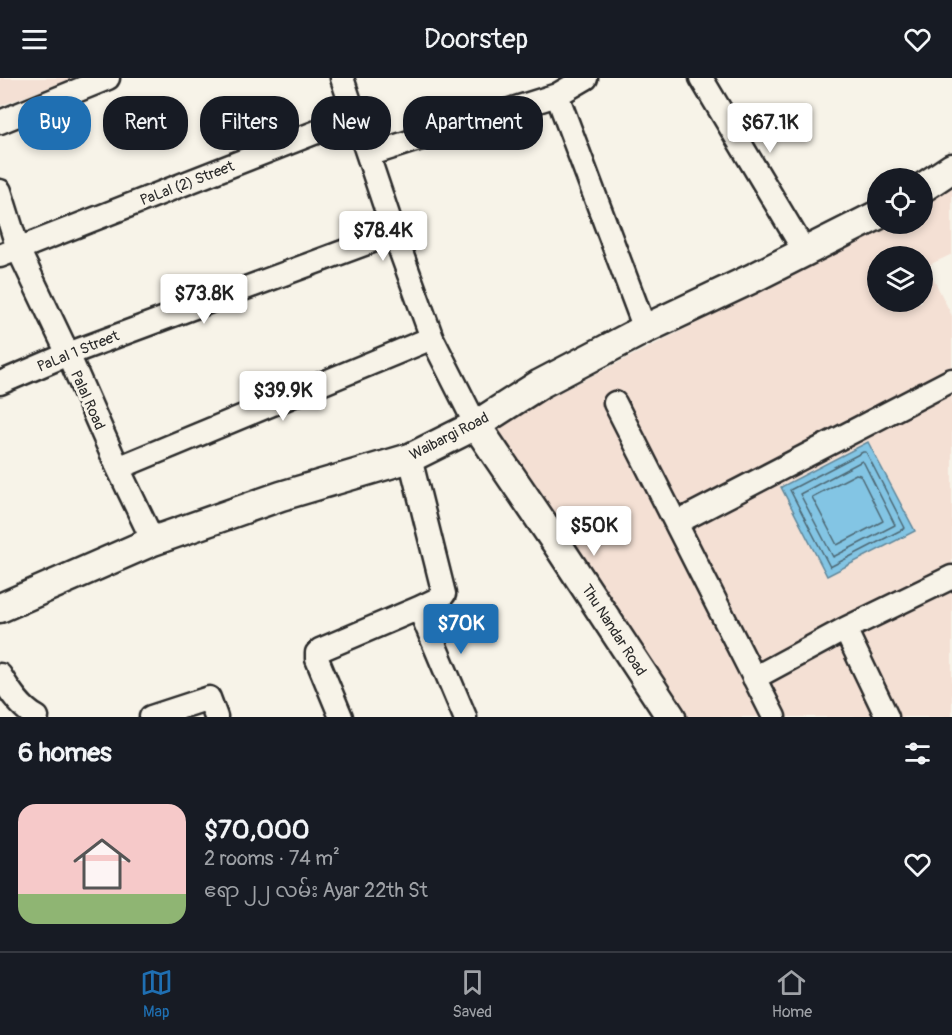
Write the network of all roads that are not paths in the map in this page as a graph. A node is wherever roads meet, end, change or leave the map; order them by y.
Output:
1 (108, 78) edge
2 (342, 78) edge
3 (586, 78) edge
4 (701, 78) edge
5 (557, 95) junction
6 (348, 96) edge
7 (0, 122) edge
8 (311, 134) edge
9 (366, 150) edge
10 (368, 155) junction
11 (952, 168) edge
12 (933, 181) edge
13 (0, 191) edge
14 (867, 221) edge
15 (394, 233) junction
16 (805, 252) junction
17 (9, 253) edge
18 (645, 329) junction
19 (432, 338) junction
20 (68, 354) junction
21 (952, 380) edge
22 (0, 383) edge
23 (615, 403) dead end
24 (476, 425) junction
25 (410, 458) junction
26 (118, 468) junction
27 (676, 523) junction
28 (153, 541) junction
29 (952, 577) edge
30 (0, 608) edge
31 (419, 608) junction
32 (845, 629) junction
33 (0, 675) edge
34 (754, 678) junction
35 (213, 708) edge
36 (37, 717) edge
37 (151, 717) edge
38 (340, 717) edge
39 (465, 717) edge
40 (671, 717) edge
41 (774, 717) edge
42 (887, 717) edge

1 - 7 street
2 - 6 street
3 - 5 street
4 - 16 street
5 - 10 street
5 - 18 street
8 - 17 street, PaLal (2) Street
9 - 10 street
10 - 15 street
11 - 12 main road
13 - 17 street, Palal Road
14 - 16 main road, Waibargi Road
15 - 19 street
15 - 20 street, PaLal 1 Street
16 - 18 main road, Waibargi Road
17 - 20 street, Palal Road
18 - 24 main road, Waibargi Road
19 - 24 street
19 - 26 street
20 - 22 street, PaLal 1 Street
20 - 26 street, Palal Road
21 - 27 street
23 - 27 street
24 - 25 main road, Waibargi Road
24 - 40 main road, Thu Nandar Road
25 - 28 main road, Waibargi Road
25 - 31 street
26 - 28 street, Palal Road
27 - 34 street
28 - 30 main road, Waibargi Road
29 - 32 street
31 - 38 street
31 - 39 street
32 - 34 street
32 - 42 street
33 - 36 street
34 - 41 street
35 - 37 street

